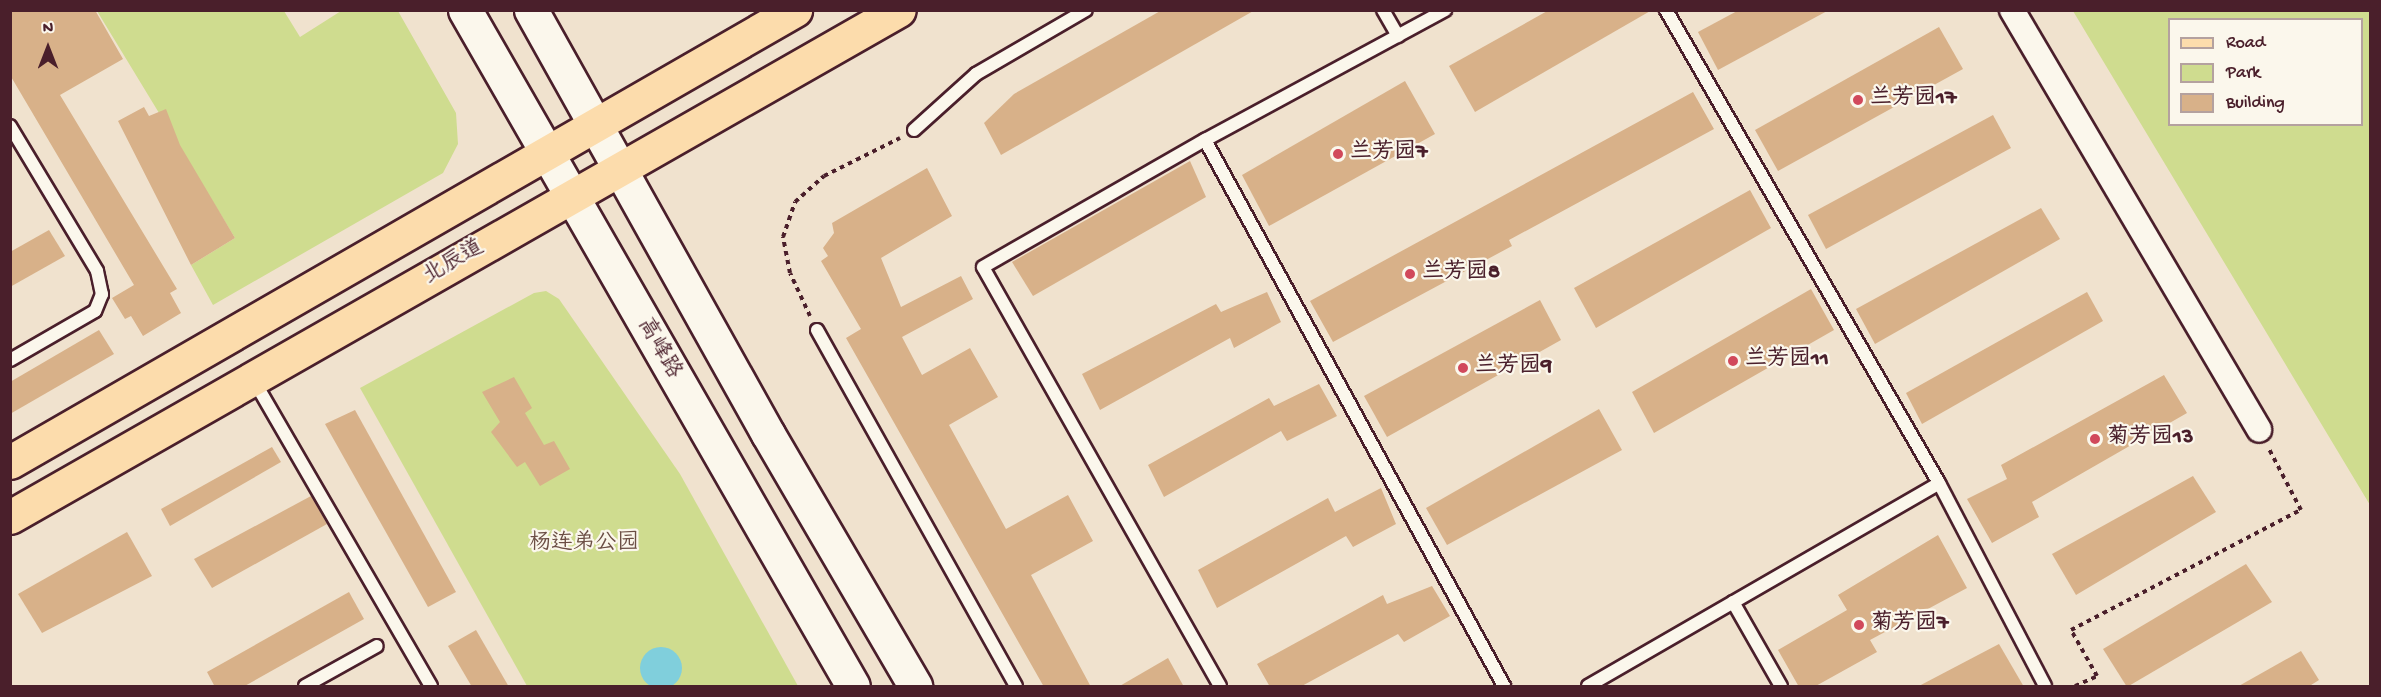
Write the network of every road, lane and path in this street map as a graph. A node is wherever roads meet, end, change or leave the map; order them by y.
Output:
1 (465, 10) edge
2 (531, 10) edge
3 (795, 10) edge
4 (899, 10) edge
5 (1086, 10) edge
6 (1383, 10) edge
7 (1445, 10) edge
8 (1666, 10) edge
9 (2012, 10) edge
10 (1398, 36) junction
11 (594, 123) junction
12 (10, 126) edge
13 (914, 130) joint
14 (1205, 140) junction
15 (544, 151) junction
16 (621, 169) junction
17 (570, 196) junction
18 (817, 330) joint
19 (10, 360) edge
20 (253, 379) junction
21 (2259, 430) joint
22 (10, 462) edge
23 (1939, 483) junction
24 (10, 517) edge
25 (1733, 602) junction
26 (377, 646) dead end
27 (305, 687) edge
28 (431, 687) edge
29 (853, 687) edge
30 (915, 687) edge
31 (1016, 687) edge
32 (1220, 687) edge
33 (1504, 687) edge
34 (1588, 687) edge
35 (1781, 687) edge
36 (2045, 687) edge
37 (2075, 687) edge

1 - 15 main road, 高峰路
2 - 11 main road
3 - 11 main road
4 - 16 main road, 北辰道
5 - 13 lane
6 - 10 lane
7 - 10 lane
8 - 23 lane
9 - 21 street
10 - 14 lane
11 - 15 main road
11 - 16 main road
12 - 19 lane
13 - 18 path
14 - 32 lane
14 - 33 lane
15 - 17 main road, 高峰路
15 - 22 main road
16 - 17 main road, 北辰道
16 - 30 main road
17 - 20 main road, 北辰道
17 - 29 main road, 高峰路
18 - 31 lane
20 - 24 main road, 北辰道
20 - 28 lane
21 - 37 path
23 - 25 lane
23 - 36 lane
25 - 34 lane
25 - 35 lane
26 - 27 lane

